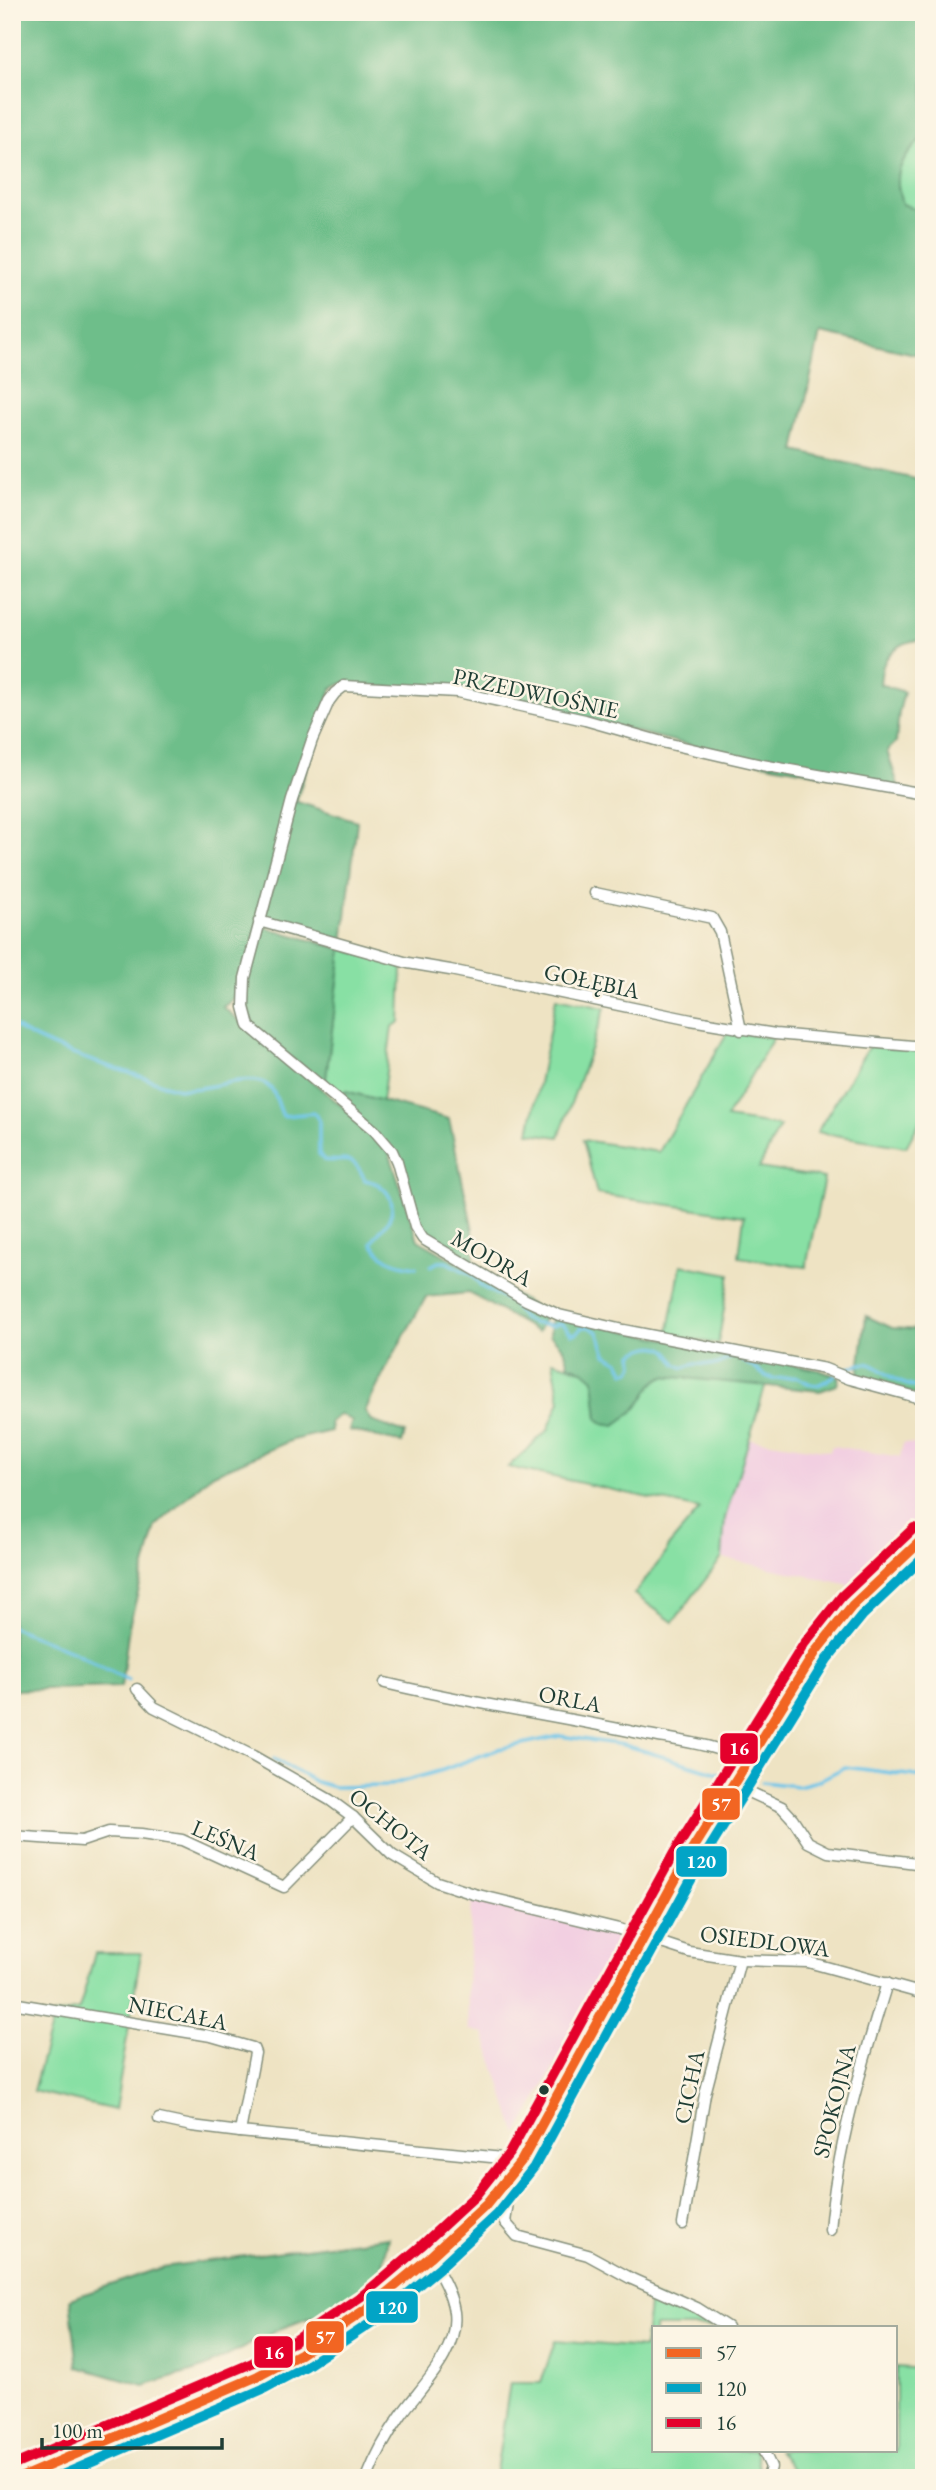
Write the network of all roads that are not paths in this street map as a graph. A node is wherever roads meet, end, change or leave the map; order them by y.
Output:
1 (924, 794) edge
2 (595, 892) dead end
3 (259, 921) junction
4 (741, 1030) junction
5 (924, 1047) edge
6 (924, 1399) edge
7 (921, 1546) edge
8 (385, 1682) dead end
9 (137, 1689) dead end
10 (746, 1761) junction
11 (732, 1784) junction
12 (353, 1817) junction
13 (12, 1836) edge
14 (924, 1864) edge
15 (643, 1938) junction
16 (740, 1960) junction
17 (887, 1983) junction
18 (924, 1994) edge
19 (12, 2003) edge
20 (159, 2119) dead end
21 (240, 2132) junction
22 (522, 2160) junction
23 (504, 2185) junction
24 (683, 2224) dead end
25 (830, 2230) dead end
26 (430, 2257) junction
27 (725, 2326) edge
28 (764, 2452) edge
29 (19, 2478) edge
30 (368, 2478) edge
31 (768, 2478) edge

1 - 3 street, PRZEDWIOŚNIE
2 - 4 street
3 - 4 street, GOŁĘBIA
3 - 6 street, MODRA
4 - 5 street, GOŁĘBIA
7 - 10 main road
8 - 10 street, ORLA
9 - 12 street, OCHOTA
10 - 11 main road
11 - 14 street
11 - 15 main road
12 - 13 street, LEŚNA
12 - 15 street, OCHOTA
15 - 16 street, OSIEDLOWA
15 - 22 main road
16 - 17 street, OSIEDLOWA
16 - 24 street, CICHA
17 - 18 street, OSIEDLOWA
17 - 25 street, SPOKOJNA
19 - 21 street, NIECAŁA
20 - 21 street
21 - 22 street
22 - 23 main road
23 - 26 main road
23 - 27 street
26 - 29 main road
26 - 30 street
28 - 31 street

